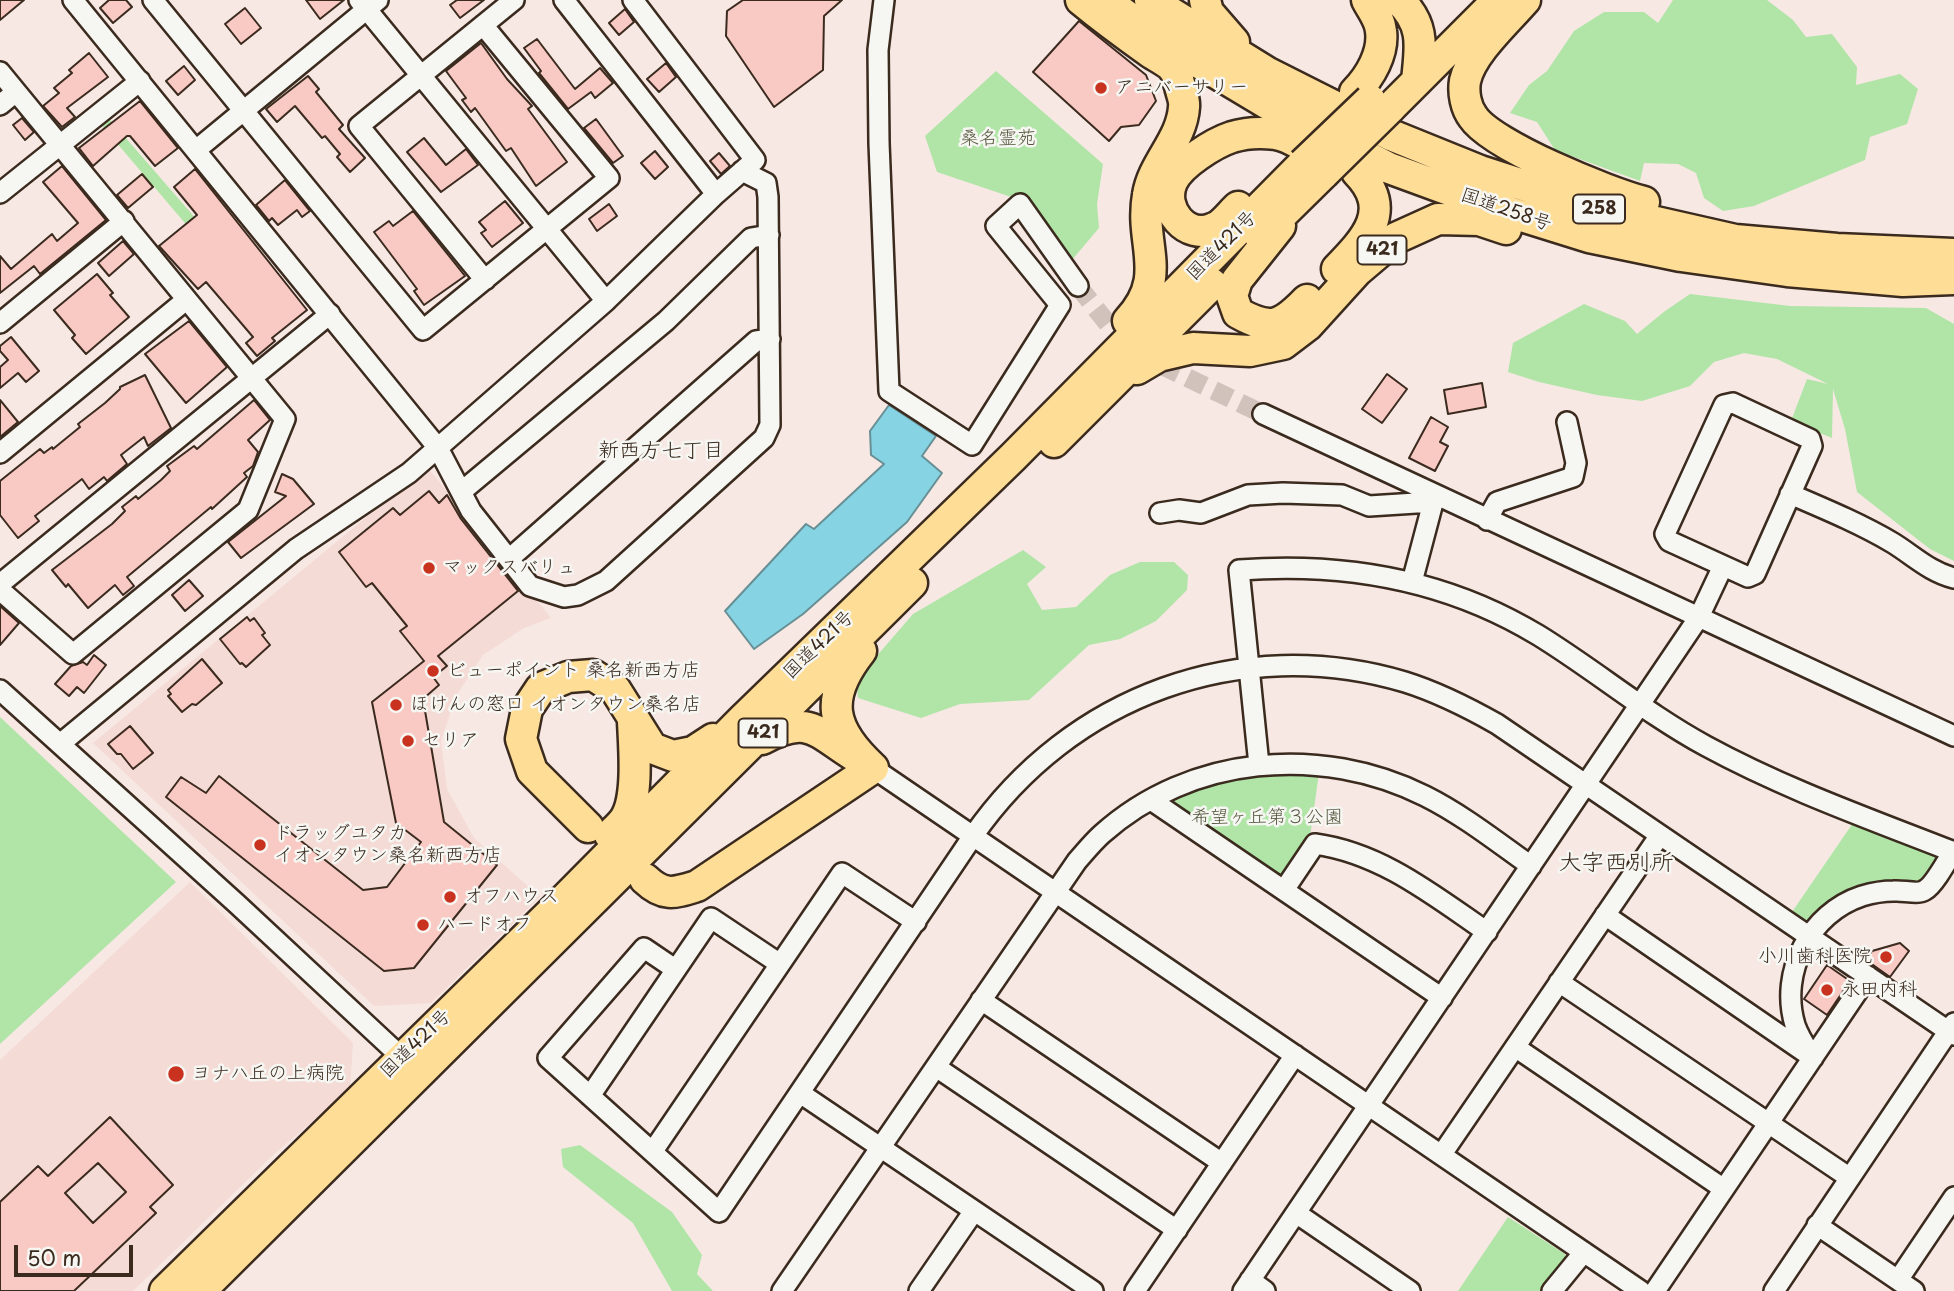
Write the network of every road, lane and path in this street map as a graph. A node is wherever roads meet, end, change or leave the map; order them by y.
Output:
1 (73, 0) edge
2 (153, 0) edge
3 (514, 0) edge
4 (564, 0) edge
5 (633, 0) edge
6 (884, 0) edge
7 (1081, 0) edge
8 (1105, 0) edge
9 (1150, 0) edge
10 (1205, 0) edge
11 (1367, 0) edge
12 (1399, 0) edge
13 (1474, 0) edge
14 (1498, 0) edge
15 (1525, 0) edge
16 (368, 3) edge
17 (483, 25) junction
18 (1420, 49) junction
19 (1175, 70) junction
20 (0, 72) edge
21 (1268, 73) junction
22 (421, 76) junction
23 (140, 80) junction
24 (1417, 81) junction
25 (16, 92) junction
26 (1372, 100) junction
27 (0, 105) edge
28 (244, 111) junction
29 (1278, 134) junction
30 (60, 144) junction
31 (196, 150) junction
32 (1312, 163) junction
33 (748, 165) junction
34 (1357, 173) junction
35 (0, 193) edge
36 (716, 194) junction
37 (1284, 212) junction
38 (1479, 220) junction
39 (124, 221) junction
40 (546, 229) junction
41 (769, 235) junction
42 (1735, 240) junction
43 (1954, 254) edge
44 (1681, 256) junction
45 (1954, 279) edge
46 (485, 280) junction
47 (1078, 286) tunnel mouth
48 (186, 300) junction
49 (606, 301) junction
50 (330, 314) junction
51 (0, 323) edge
52 (769, 339) junction
53 (252, 378) junction
54 (1115, 382) junction
55 (1076, 391) junction
56 (1263, 414) tunnel mouth
57 (1567, 422) dead end
58 (438, 448) junction
59 (0, 453) edge
60 (461, 492) junction
61 (1790, 494) junction
62 (1430, 495) junction
63 (1160, 513) dead end
64 (1487, 520) junction
65 (509, 559) junction
66 (931, 564) junction
67 (1723, 566) junction
68 (1954, 578) edge
69 (1412, 582) junction
70 (0, 584) edge
71 (0, 590) edge
72 (1699, 617) junction
73 (1249, 668) junction
74 (0, 690) edge
75 (1640, 705) junction
76 (632, 714) junction
77 (747, 733) junction
78 (1954, 736) edge
79 (60, 744) junction
80 (1259, 765) junction
81 (873, 768) junction
82 (1587, 786) junction
83 (1151, 800) junction
84 (588, 827) dead end
85 (1660, 835) junction
86 (973, 836) junction
87 (1954, 852) edge
88 (1531, 866) junction
89 (645, 879) dead end
90 (1284, 890) junction
91 (1055, 891) junction
92 (556, 908) junction
93 (1605, 915) junction
94 (916, 922) junction
95 (1487, 932) junction
96 (1810, 936) junction
97 (780, 964) junction
98 (676, 969) junction
99 (1868, 976) junction
100 (1559, 982) junction
101 (1442, 998) junction
102 (981, 1000) junction
103 (1952, 1030) edge
104 (1515, 1047) junction
105 (1295, 1055) junction
106 (1813, 1058) junction
107 (411, 1065) junction
108 (936, 1067) junction
109 (800, 1093) junction
110 (590, 1096) junction
111 (1370, 1105) junction
112 (1769, 1123) junction
113 (881, 1146) junction
114 (653, 1152) junction
115 (1442, 1154) junction
116 (1222, 1163) junction
117 (1850, 1178) junction
118 (1724, 1189) junction
119 (1954, 1197) edge
120 (974, 1211) junction
121 (1296, 1213) junction
122 (1817, 1225) junction
123 (1177, 1230) junction
124 (1584, 1252) junction
125 (1898, 1280) junction
126 (1252, 1287) edge
127 (927, 1288) edge
128 (165, 1291) edge
129 (200, 1291) edge
130 (782, 1291) edge
131 (1093, 1291) edge
132 (1135, 1291) edge
133 (1410, 1291) edge
134 (1552, 1291) edge
135 (1641, 1291) edge
136 (1655, 1291) edge
137 (1774, 1291) edge
138 (1914, 1291) edge

1 - 23 street
2 - 28 street
3 - 17 street
4 - 36 street
5 - 33 street
6 - 47 street
7 - 19 highway
8 - 44 highway, 国道258号 / 258
9 - 21 highway, 国道258号 / 258
10 - 21 highway
11 - 26 highway, 421
12 - 18 highway
13 - 18 highway, 国道421号 / 421
14 - 24 highway, 国道421号 / 421
15 - 42 highway
16 - 22 street
16 - 28 street
17 - 22 street
17 - 40 street
18 - 24 highway
18 - 26 highway, 国道421号 / 421
19 - 29 highway
19 - 55 highway
20 - 25 street
21 - 42 highway, 国道258号 / 258
22 - 40 street
22 - 46 street
23 - 30 street
23 - 31 street
24 - 26 highway, 国道421号 / 421
25 - 27 street
25 - 30 street
26 - 32 highway, 国道421号 / 421, bridge
28 - 31 street
28 - 46 street
29 - 32 highway
29 - 34 highway
30 - 35 street
30 - 39 street
31 - 50 street
32 - 37 highway, 国道421号 / 421
32 - 55 highway, 国道421号 / 421
33 - 36 street
33 - 41 street
34 - 37 highway
34 - 38 highway
36 - 49 street
37 - 54 highway, 国道421号 / 421
38 - 44 highway, 421
38 - 54 highway, 421
39 - 48 street
39 - 51 street
40 - 46 street
40 - 49 street
41 - 52 street
41 - 60 street
42 - 43 highway, 国道258号 / 258
44 - 45 highway, 国道258号 / 258
48 - 53 street
48 - 59 street
49 - 58 street
50 - 53 street
50 - 58 street
52 - 65 street
52 - 65 street
53 - 70 street
53 - 71 street
54 - 66 highway, 国道421号 / 421
55 - 77 highway, 国道421号 / 421
56 - 62 street
57 - 64 street
58 - 60 street
58 - 79 street
60 - 65 street
61 - 67 street
61 - 67 street
61 - 68 street
62 - 63 street
62 - 64 street
62 - 69 street
64 - 72 street
66 - 77 highway, 国道421号 / 421
66 - 81 highway
67 - 72 street
69 - 73 street
69 - 75 street
72 - 75 street
72 - 78 street
73 - 80 street
73 - 82 street
73 - 86 street
74 - 79 street
75 - 82 street
75 - 87 street
76 - 77 highway
76 - 84 highway
76 - 92 highway
77 - 81 highway
77 - 92 highway, 国道421号 / 421
77 - 107 highway, 国道421号 / 421
79 - 107 street
80 - 83 street
80 - 88 street
81 - 86 street
81 - 89 highway
82 - 85 street
82 - 88 street
83 - 90 street
83 - 91 street
85 - 93 street
85 - 96 street
86 - 91 street
86 - 94 street
87 - 96 street
88 - 95 street
90 - 95 street
90 - 101 street
91 - 102 street
91 - 105 street
92 - 107 highway, 国道421号 / 421
93 - 100 street
93 - 106 street
94 - 97 street
94 - 109 street
95 - 101 street
96 - 99 street
96 - 106 street
97 - 98 street
97 - 114 street
98 - 110 street
98 - 110 street
99 - 103 street
99 - 106 street
100 - 104 street
100 - 112 street
101 - 111 street
102 - 108 street
102 - 116 street
103 - 117 street
104 - 115 street
104 - 118 street
105 - 111 street
105 - 116 street
106 - 112 street
107 - 128 highway, 国道421号 / 421
107 - 129 highway, 国道421号 / 421
108 - 113 street
108 - 123 street
109 - 113 street
109 - 114 street
110 - 114 street
111 - 115 street
111 - 121 street
112 - 117 street
112 - 118 street
113 - 120 street
113 - 130 street
115 - 124 street
116 - 123 street
117 - 122 street
118 - 136 street
119 - 125 street
120 - 127 street
120 - 131 street
121 - 126 street
121 - 133 street
122 - 125 street
122 - 137 street
123 - 132 street
124 - 134 street
124 - 135 street
125 - 138 street

